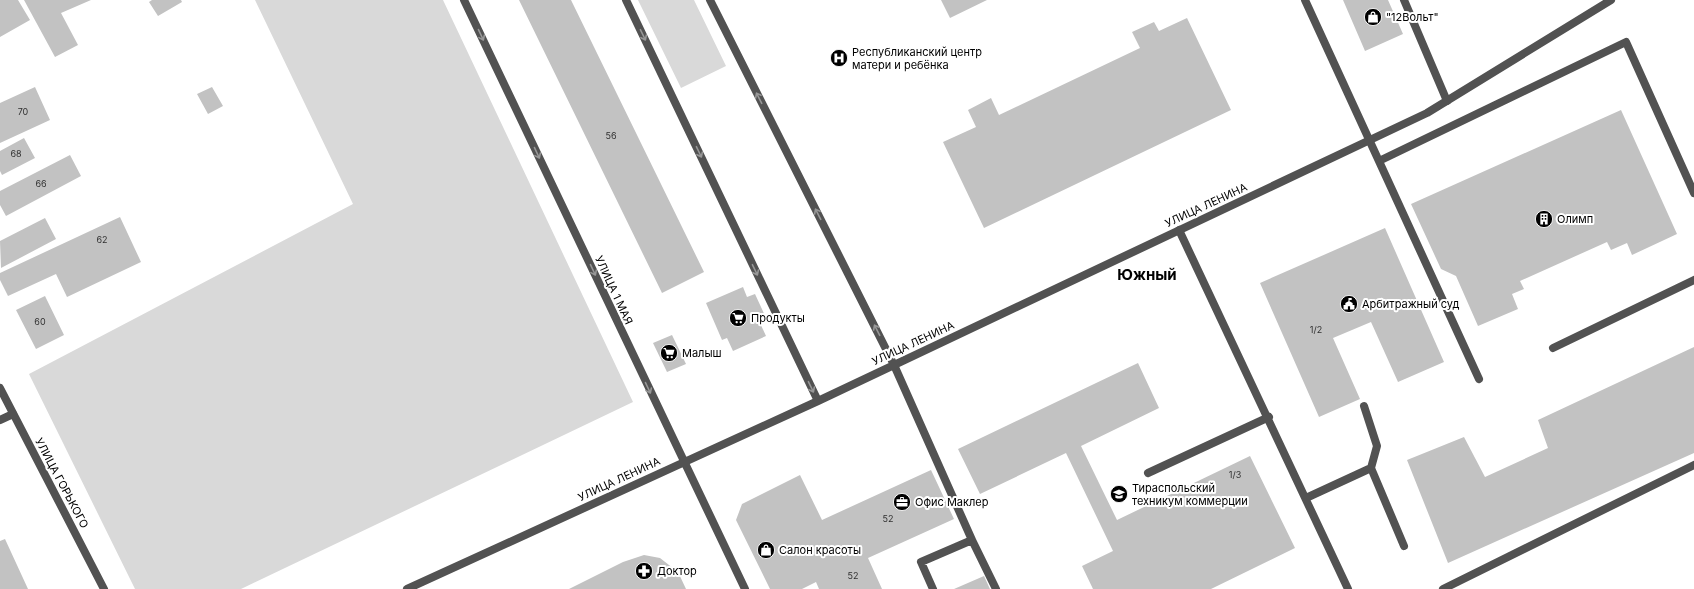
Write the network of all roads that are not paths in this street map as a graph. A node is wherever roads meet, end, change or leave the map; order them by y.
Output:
1 (464, 0) edge
2 (626, 0) edge
3 (710, 0) edge
4 (1305, 0) edge
5 (1404, 0) edge
6 (1612, 0) edge
7 (1447, 101) junction
8 (1370, 140) junction
9 (1379, 161) junction
10 (1694, 193) edge
11 (1179, 230) junction
12 (1694, 280) edge
13 (1553, 348) dead end
14 (894, 365) junction
15 (1479, 380) dead end
16 (0, 388) edge
17 (818, 401) junction
18 (1364, 406) dead end
19 (13, 414) junction
20 (1269, 417) junction
21 (0, 420) edge
22 (684, 462) junction
23 (1694, 464) edge
24 (1371, 468) junction
25 (1148, 473) dead end
26 (1306, 498) junction
27 (972, 540) junction
28 (1404, 546) dead end
29 (104, 589) edge
30 (407, 589) edge
31 (745, 589) edge
32 (933, 589) edge
33 (996, 589) edge
34 (1348, 589) edge
35 (1443, 589) edge

1 -> 22 street, УЛИЦА 1 МАЯ
2 -> 17 street
14 -> 3 street
4 - 8 street
5 - 7 street
6 - 7 street, УЛИЦА ЛЕНИНА
7 - 8 street, УЛИЦА ЛЕНИНА
8 - 9 street
8 - 11 street, УЛИЦА ЛЕНИНА
9 - 10 street
9 - 15 street
11 - 14 street, УЛИЦА ЛЕНИНА
11 - 20 street
12 - 13 street
14 - 17 street, УЛИЦА ЛЕНИНА
14 - 27 street
16 - 19 street, УЛИЦА ГОРЬКОГО
17 - 22 street, УЛИЦА ЛЕНИНА
18 - 24 street
19 - 21 street
19 - 29 street, УЛИЦА ГОРЬКОГО
20 - 25 street
20 - 26 street
22 - 30 street, УЛИЦА ЛЕНИНА
22 - 31 street, УЛИЦА 1 МАЯ
23 - 35 street
24 - 26 street
24 - 28 street
26 - 34 street
27 - 32 street
27 - 33 street

